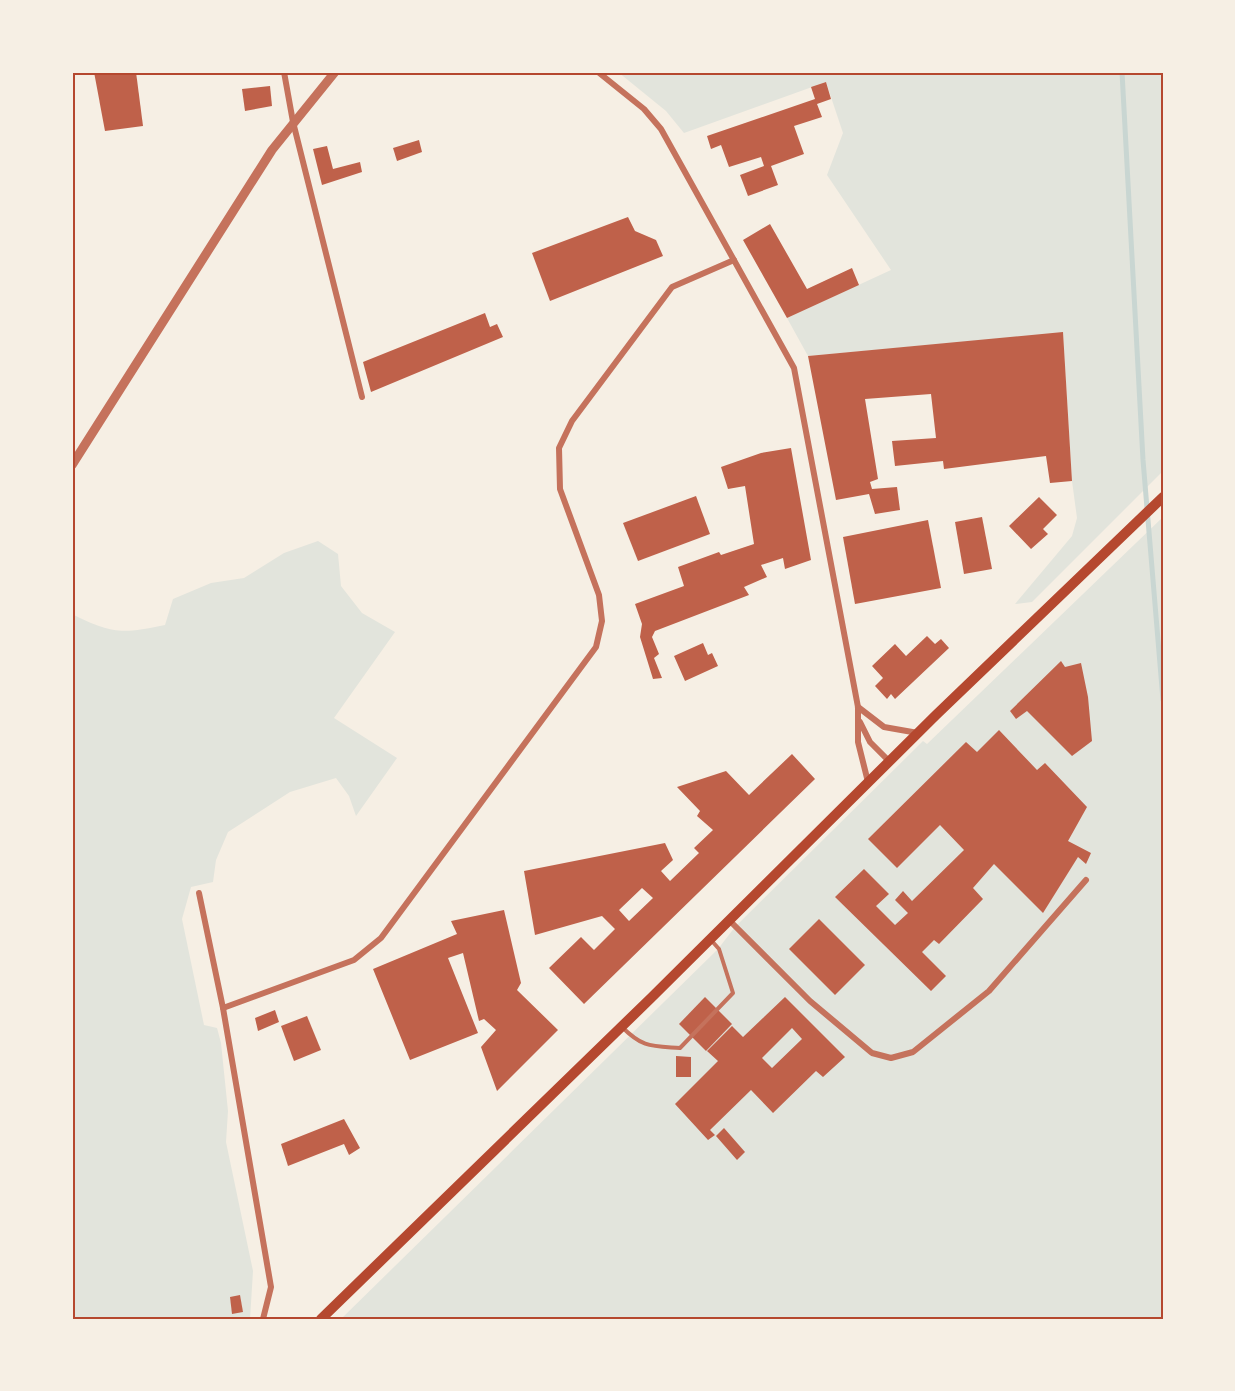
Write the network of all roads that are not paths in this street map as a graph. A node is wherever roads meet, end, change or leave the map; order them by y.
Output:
1 (284, 72) edge
2 (335, 72) edge
3 (598, 72) edge
4 (293, 122) junction
5 (734, 260) junction
6 (362, 397) dead end
7 (72, 465) edge
8 (1163, 497) edge
9 (1159, 505) edge
10 (858, 708) junction
11 (858, 719) junction
12 (918, 733) junction
13 (890, 762) junction
14 (868, 784) junction
15 (1086, 880) dead end
16 (199, 892) dead end
17 (730, 921) junction
18 (710, 939) junction
19 (223, 1008) junction
20 (621, 1027) junction
21 (263, 1319) edge
22 (321, 1319) edge

1 - 4 street
2 - 4 street
3 - 5 street
4 - 6 street
4 - 7 street
5 - 10 street
5 - 19 street
8 - 9 main road
9 - 12 main road
10 - 11 street
10 - 12 street
11 - 13 street
11 - 14 street
12 - 13 main road
13 - 14 main road
14 - 17 main road
15 - 17 street
16 - 19 street
17 - 18 main road
18 - 20 main road
18 - 20 lane
19 - 21 street
20 - 22 main road

